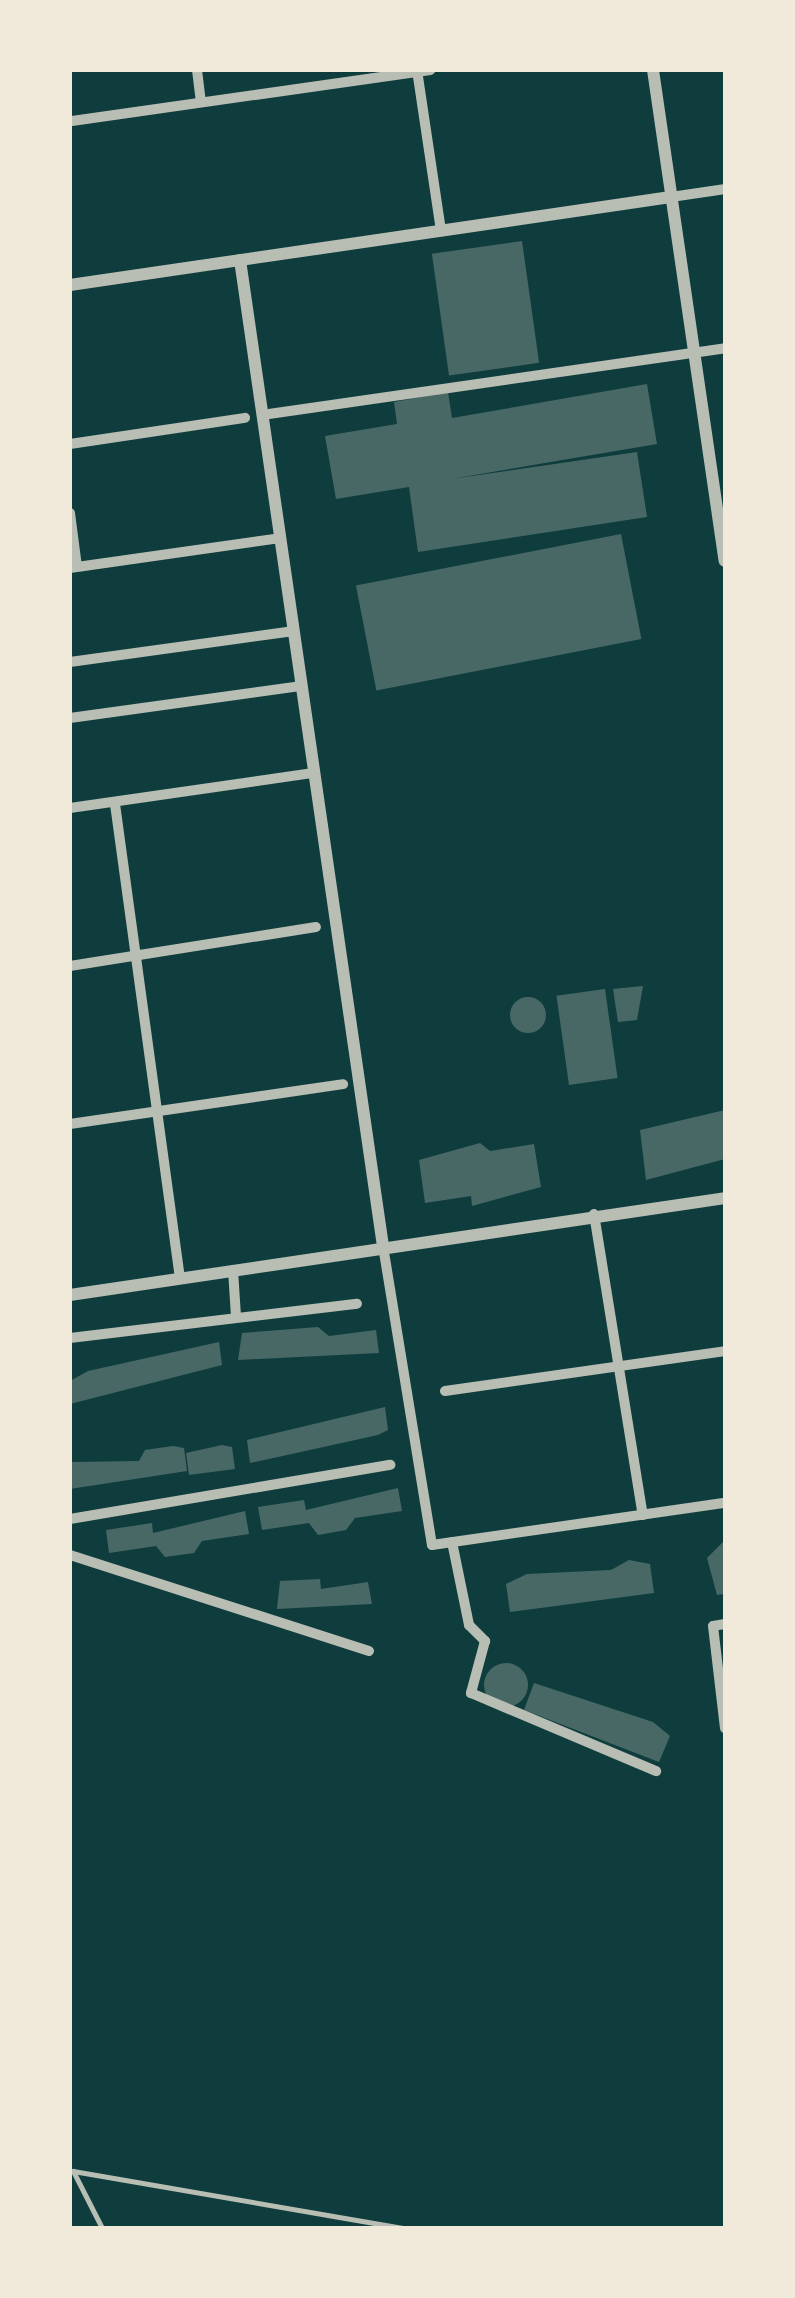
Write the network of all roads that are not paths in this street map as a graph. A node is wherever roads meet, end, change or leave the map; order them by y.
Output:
1 (197, 70) edge
2 (430, 70) edge
3 (653, 70) edge
4 (417, 71) edge
5 (201, 102) junction
6 (72, 121) edge
7 (725, 188) edge
8 (671, 197) junction
9 (441, 231) junction
10 (240, 260) junction
11 (70, 286) edge
12 (725, 348) edge
13 (694, 352) junction
14 (262, 416) junction
15 (245, 418) dead end
16 (70, 444) edge
17 (719, 481) edge
18 (70, 513) edge
19 (280, 538) junction
20 (725, 561) edge
21 (73, 568) edge
22 (294, 631) junction
23 (70, 662) edge
24 (302, 686) junction
25 (70, 718) edge
26 (314, 773) junction
27 (115, 804) junction
28 (70, 808) edge
29 (316, 927) dead end
30 (136, 955) junction
31 (70, 966) edge
32 (343, 1084) dead end
33 (159, 1111) junction
34 (70, 1124) edge
35 (725, 1198) edge
36 (594, 1214) junction
37 (383, 1246) junction
38 (232, 1270) junction
39 (180, 1278) junction
40 (70, 1296) edge
41 (357, 1304) dead end
42 (236, 1317) junction
43 (70, 1338) edge
44 (725, 1351) edge
45 (619, 1366) junction
46 (445, 1391) dead end
47 (390, 1464) dead end
48 (725, 1503) edge
49 (643, 1515) junction
50 (70, 1520) edge
51 (452, 1542) junction
52 (70, 1555) edge
53 (725, 1624) edge
54 (369, 1651) dead end
55 (725, 1728) edge
56 (656, 1771) dead end
57 (102, 2228) edge
58 (404, 2228) edge

1 - 5 street
2 - 4 street
3 - 8 street
4 - 5 street
4 - 9 street
5 - 6 street
7 - 8 street
8 - 9 street
8 - 13 street
9 - 10 street
10 - 11 street
10 - 14 street
12 - 13 street
13 - 14 street
13 - 17 street
14 - 19 street
15 - 16 street
17 - 20 street
18 - 21 street
19 - 21 street
19 - 22 street
22 - 23 street
22 - 24 street
24 - 25 street
24 - 26 street
26 - 27 street
26 - 37 street
27 - 28 street
27 - 30 street
29 - 30 street
30 - 31 street
30 - 33 street
32 - 33 street
33 - 34 street
33 - 39 street
35 - 36 street
36 - 37 street
36 - 45 street
37 - 38 street
37 - 51 street
38 - 39 street
38 - 42 street
39 - 40 street
41 - 42 street
42 - 43 street
44 - 45 street
45 - 46 street
45 - 49 street
47 - 50 street
48 - 49 street
49 - 51 street
51 - 56 street
52 - 54 street
53 - 55 street
57 - 58 lane

